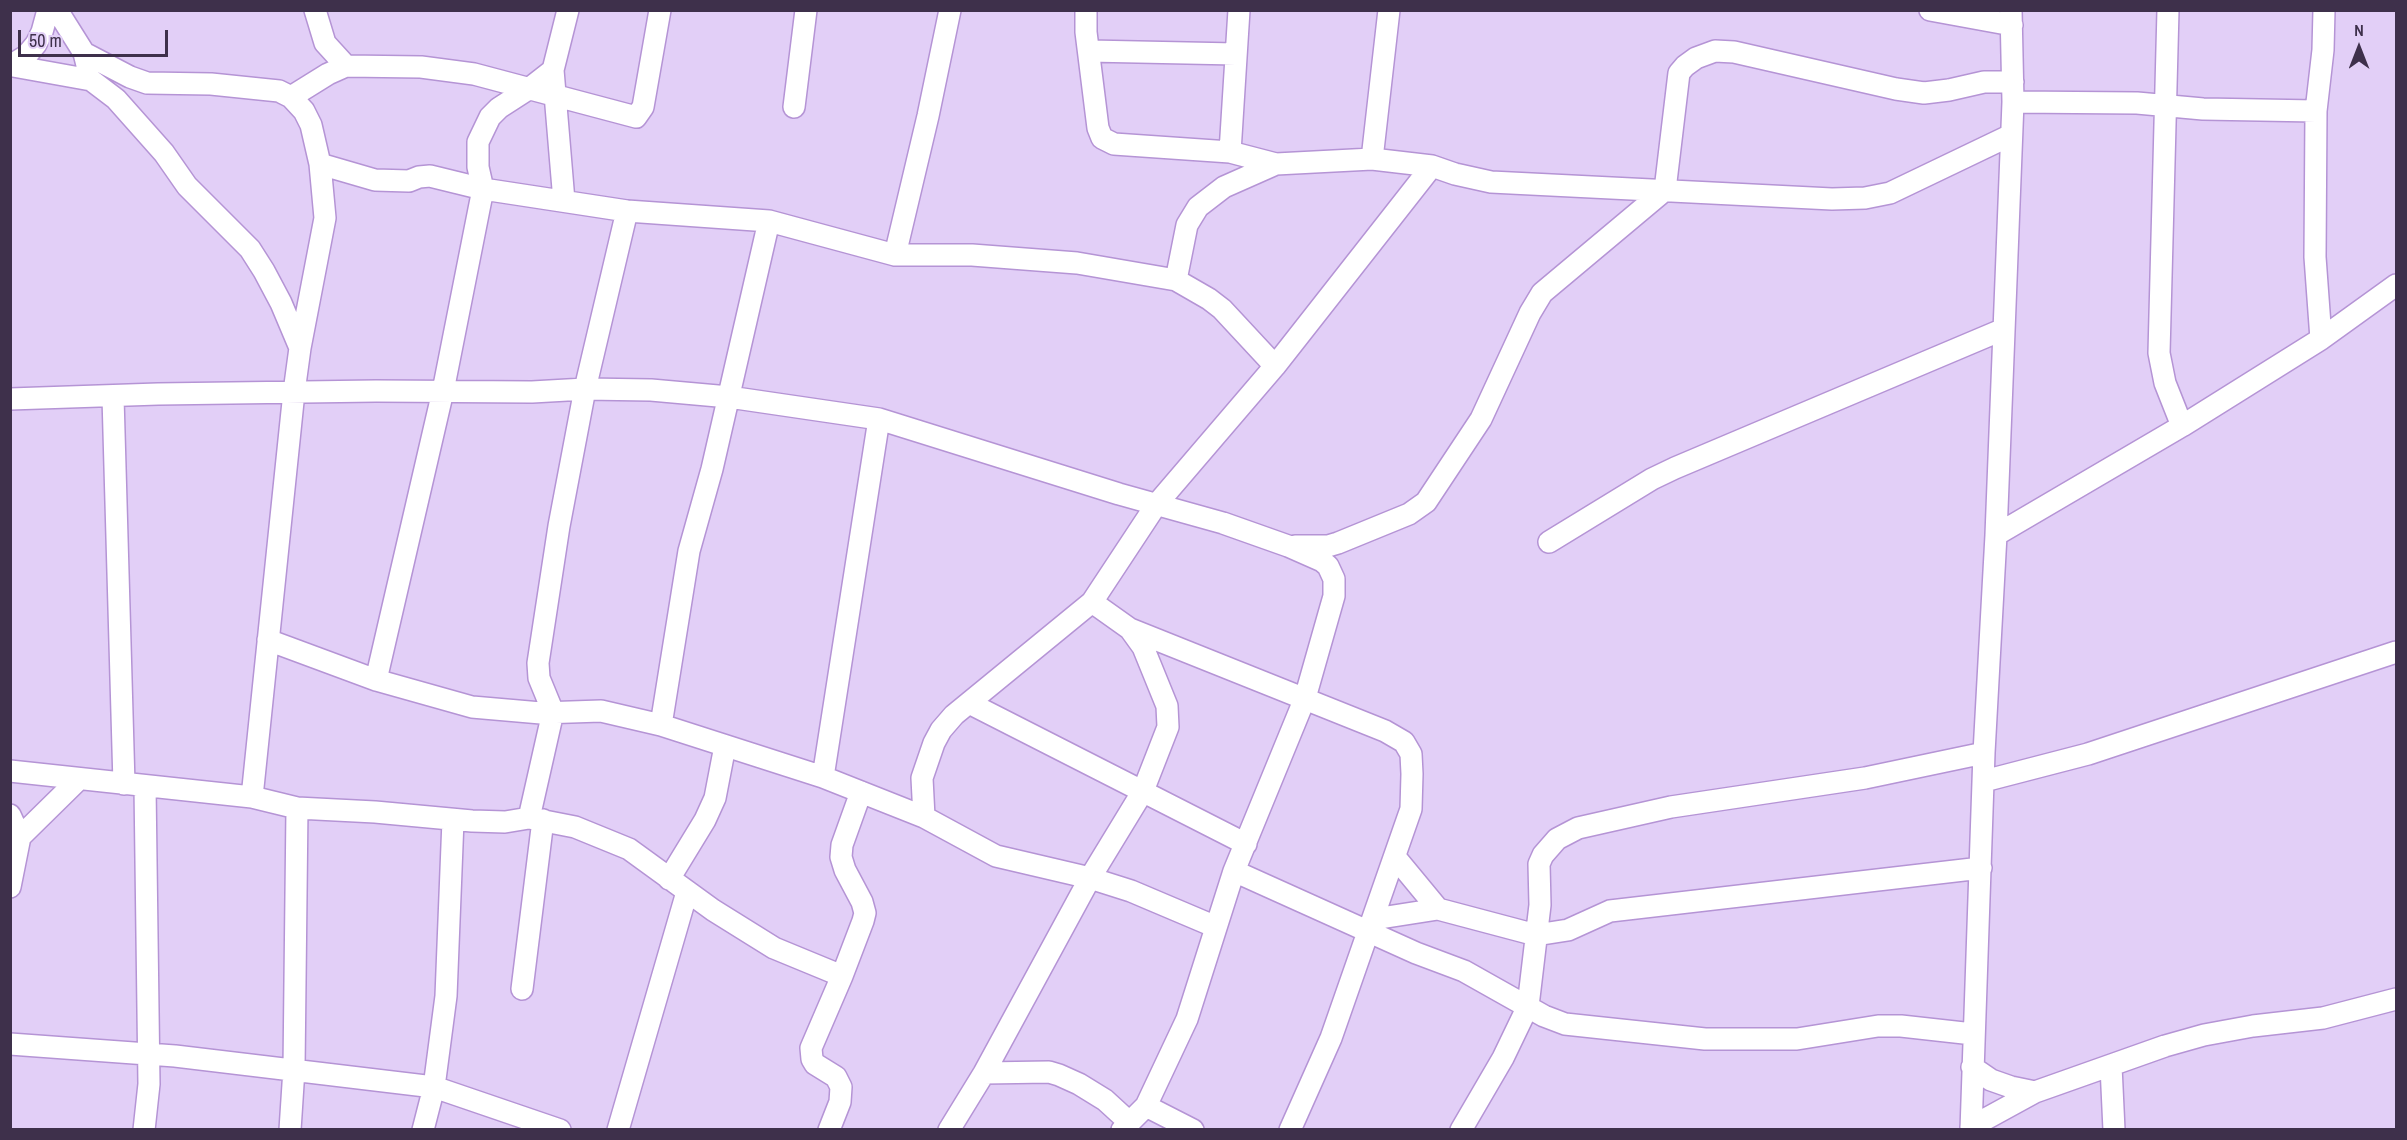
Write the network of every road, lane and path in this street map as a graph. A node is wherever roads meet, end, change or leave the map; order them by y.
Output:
1 (48, 10) edge
2 (57, 10) edge
3 (315, 10) edge
4 (568, 10) edge
5 (660, 10) edge
6 (806, 10) edge
7 (950, 10) edge
8 (1086, 10) edge
9 (1239, 10) edge
10 (1389, 10) edge
11 (1930, 10) edge
12 (2168, 10) edge
13 (2324, 10) edge
14 (2012, 18) edge
15 (1089, 51) junction
16 (84, 53) junction
17 (1236, 54) junction
18 (11, 66) edge
19 (337, 70) junction
20 (553, 70) junction
21 (91, 80) junction
22 (530, 88) junction
23 (2013, 92) junction
24 (553, 94) junction
25 (291, 97) junction
26 (2166, 105) junction
27 (794, 107) dead end
28 (2316, 111) junction
29 (2010, 135) junction
30 (1230, 152) junction
31 (1372, 159) junction
32 (320, 164) junction
33 (1276, 164) junction
34 (1432, 166) junction
35 (483, 189) junction
36 (1665, 190) junction
37 (564, 201) junction
38 (627, 211) junction
39 (769, 220) junction
40 (895, 255) junction
41 (1176, 280) junction
42 (2397, 285) edge
43 (2004, 329) junction
44 (2321, 339) junction
45 (300, 348) junction
46 (1275, 366) junction
47 (585, 389) junction
48 (443, 391) junction
49 (294, 392) junction
50 (113, 397) junction
51 (729, 397) junction
52 (10, 399) edge
53 (879, 419) junction
54 (2182, 426) junction
55 (1156, 505) junction
56 (1996, 535) junction
57 (1550, 542) dead end
58 (1288, 546) junction
59 (1092, 602) junction
60 (1130, 629) junction
61 (268, 640) junction
62 (2397, 652) edge
63 (376, 680) junction
64 (1305, 698) junction
65 (969, 703) junction
66 (553, 712) junction
67 (662, 725) junction
68 (726, 746) junction
69 (1984, 753) junction
70 (10, 771) edge
71 (823, 777) junction
72 (922, 778) junction
73 (79, 779) junction
74 (1984, 782) junction
75 (134, 785) junction
76 (1143, 791) junction
77 (861, 792) junction
78 (252, 797) junction
79 (889, 803) junction
80 (297, 808) junction
81 (10, 815) edge
82 (924, 817) junction
83 (536, 819) junction
84 (453, 820) junction
85 (20, 837) junction
86 (1246, 844) junction
87 (1395, 857) junction
88 (1981, 868) junction
89 (1234, 871) junction
90 (1090, 878) junction
91 (669, 879) junction
92 (10, 887) edge
93 (687, 892) junction
94 (1438, 909) junction
95 (1372, 925) junction
96 (1216, 927) junction
97 (1536, 935) junction
98 (842, 976) junction
99 (522, 988) dead end
100 (2397, 999) edge
101 (1528, 1006) junction
102 (1973, 1034) junction
103 (10, 1044) edge
104 (148, 1053) junction
105 (1972, 1066) junction
106 (2111, 1066) junction
107 (294, 1069) junction
108 (984, 1073) junction
109 (434, 1087) junction
110 (2035, 1092) junction
111 (1146, 1106) junction
112 (1125, 1126) edge
113 (1971, 1128) edge
114 (144, 1130) edge
115 (290, 1130) edge
116 (423, 1130) edge
117 (560, 1130) edge
118 (618, 1130) edge
119 (829, 1130) edge
120 (949, 1130) edge
121 (1193, 1130) edge
122 (1290, 1130) edge
123 (1461, 1130) edge
124 (2114, 1130) edge

1 - 18 street
2 - 16 street
3 - 19 street
4 - 20 street
5 - 24 street
6 - 27 street
7 - 40 street
8 - 15 street
9 - 17 street
10 - 31 street
11 - 14 street
12 - 26 street
13 - 28 street
14 - 23 street
15 - 17 street
15 - 30 street
16 - 21 street
16 - 25 street
17 - 30 street
18 - 21 street
19 - 22 street
19 - 25 street
20 - 22 street
20 - 24 street
21 - 45 street
22 - 24 street
22 - 35 street
23 - 26 street
23 - 29 street
23 - 36 street
24 - 37 street
25 - 32 street
26 - 28 street
26 - 54 street
28 - 44 street
29 - 36 street
29 - 43 street
30 - 33 street
31 - 33 street
31 - 34 street
32 - 35 street
32 - 45 street
33 - 41 street
34 - 36 street
34 - 46 street
35 - 37 street
35 - 48 street
36 - 58 street
37 - 38 street
38 - 39 street
38 - 47 street
39 - 40 street
39 - 51 street
40 - 41 street
41 - 46 street
42 - 44 street
43 - 56 street
43 - 57 street
44 - 54 street
45 - 49 street
46 - 55 street
47 - 48 street
47 - 51 street
47 - 66 street
48 - 49 street
48 - 63 street
49 - 50 street
49 - 61 street
50 - 52 street
50 - 75 street
51 - 53 street
51 - 67 street
53 - 55 street
53 - 71 street
54 - 56 street
55 - 58 street
55 - 59 street
56 - 69 street
58 - 64 street
59 - 60 street
59 - 65 street
60 - 64 street
60 - 76 street
61 - 63 street
61 - 78 street
62 - 74 street
63 - 66 street
64 - 86 street
64 - 87 street
65 - 72 street
65 - 76 street
66 - 67 street
66 - 83 street
67 - 68 street
68 - 71 street
68 - 91 street
69 - 74 street
69 - 97 street
70 - 73 street
71 - 77 street
72 - 79 street
72 - 82 street
73 - 75 street
73 - 85 street
74 - 88 street
75 - 78 street
75 - 104 street
76 - 86 street
76 - 90 street
77 - 79 street
77 - 98 street
78 - 80 street
79 - 82 street
80 - 84 street
80 - 107 street
81 - 85 street
82 - 90 street
83 - 84 street
83 - 91 street
83 - 99 street
84 - 109 street
85 - 92 street
86 - 89 street
87 - 94 street
87 - 95 street
88 - 97 street
88 - 102 street
89 - 95 street
89 - 96 street
90 - 96 street
90 - 108 street
91 - 93 street
93 - 98 street
93 - 118 street
94 - 95 street
94 - 97 street
95 - 101 street
95 - 122 street
96 - 111 street
97 - 101 street
98 - 119 street
100 - 106 street
101 - 102 street
101 - 123 street
102 - 105 street
103 - 104 street
104 - 107 street
104 - 114 street
105 - 110 street
105 - 113 street
106 - 110 street
106 - 124 street
107 - 109 street
107 - 115 street
108 - 112 street
108 - 120 street
109 - 116 street
109 - 117 street
110 - 113 street
111 - 112 street
111 - 121 street

